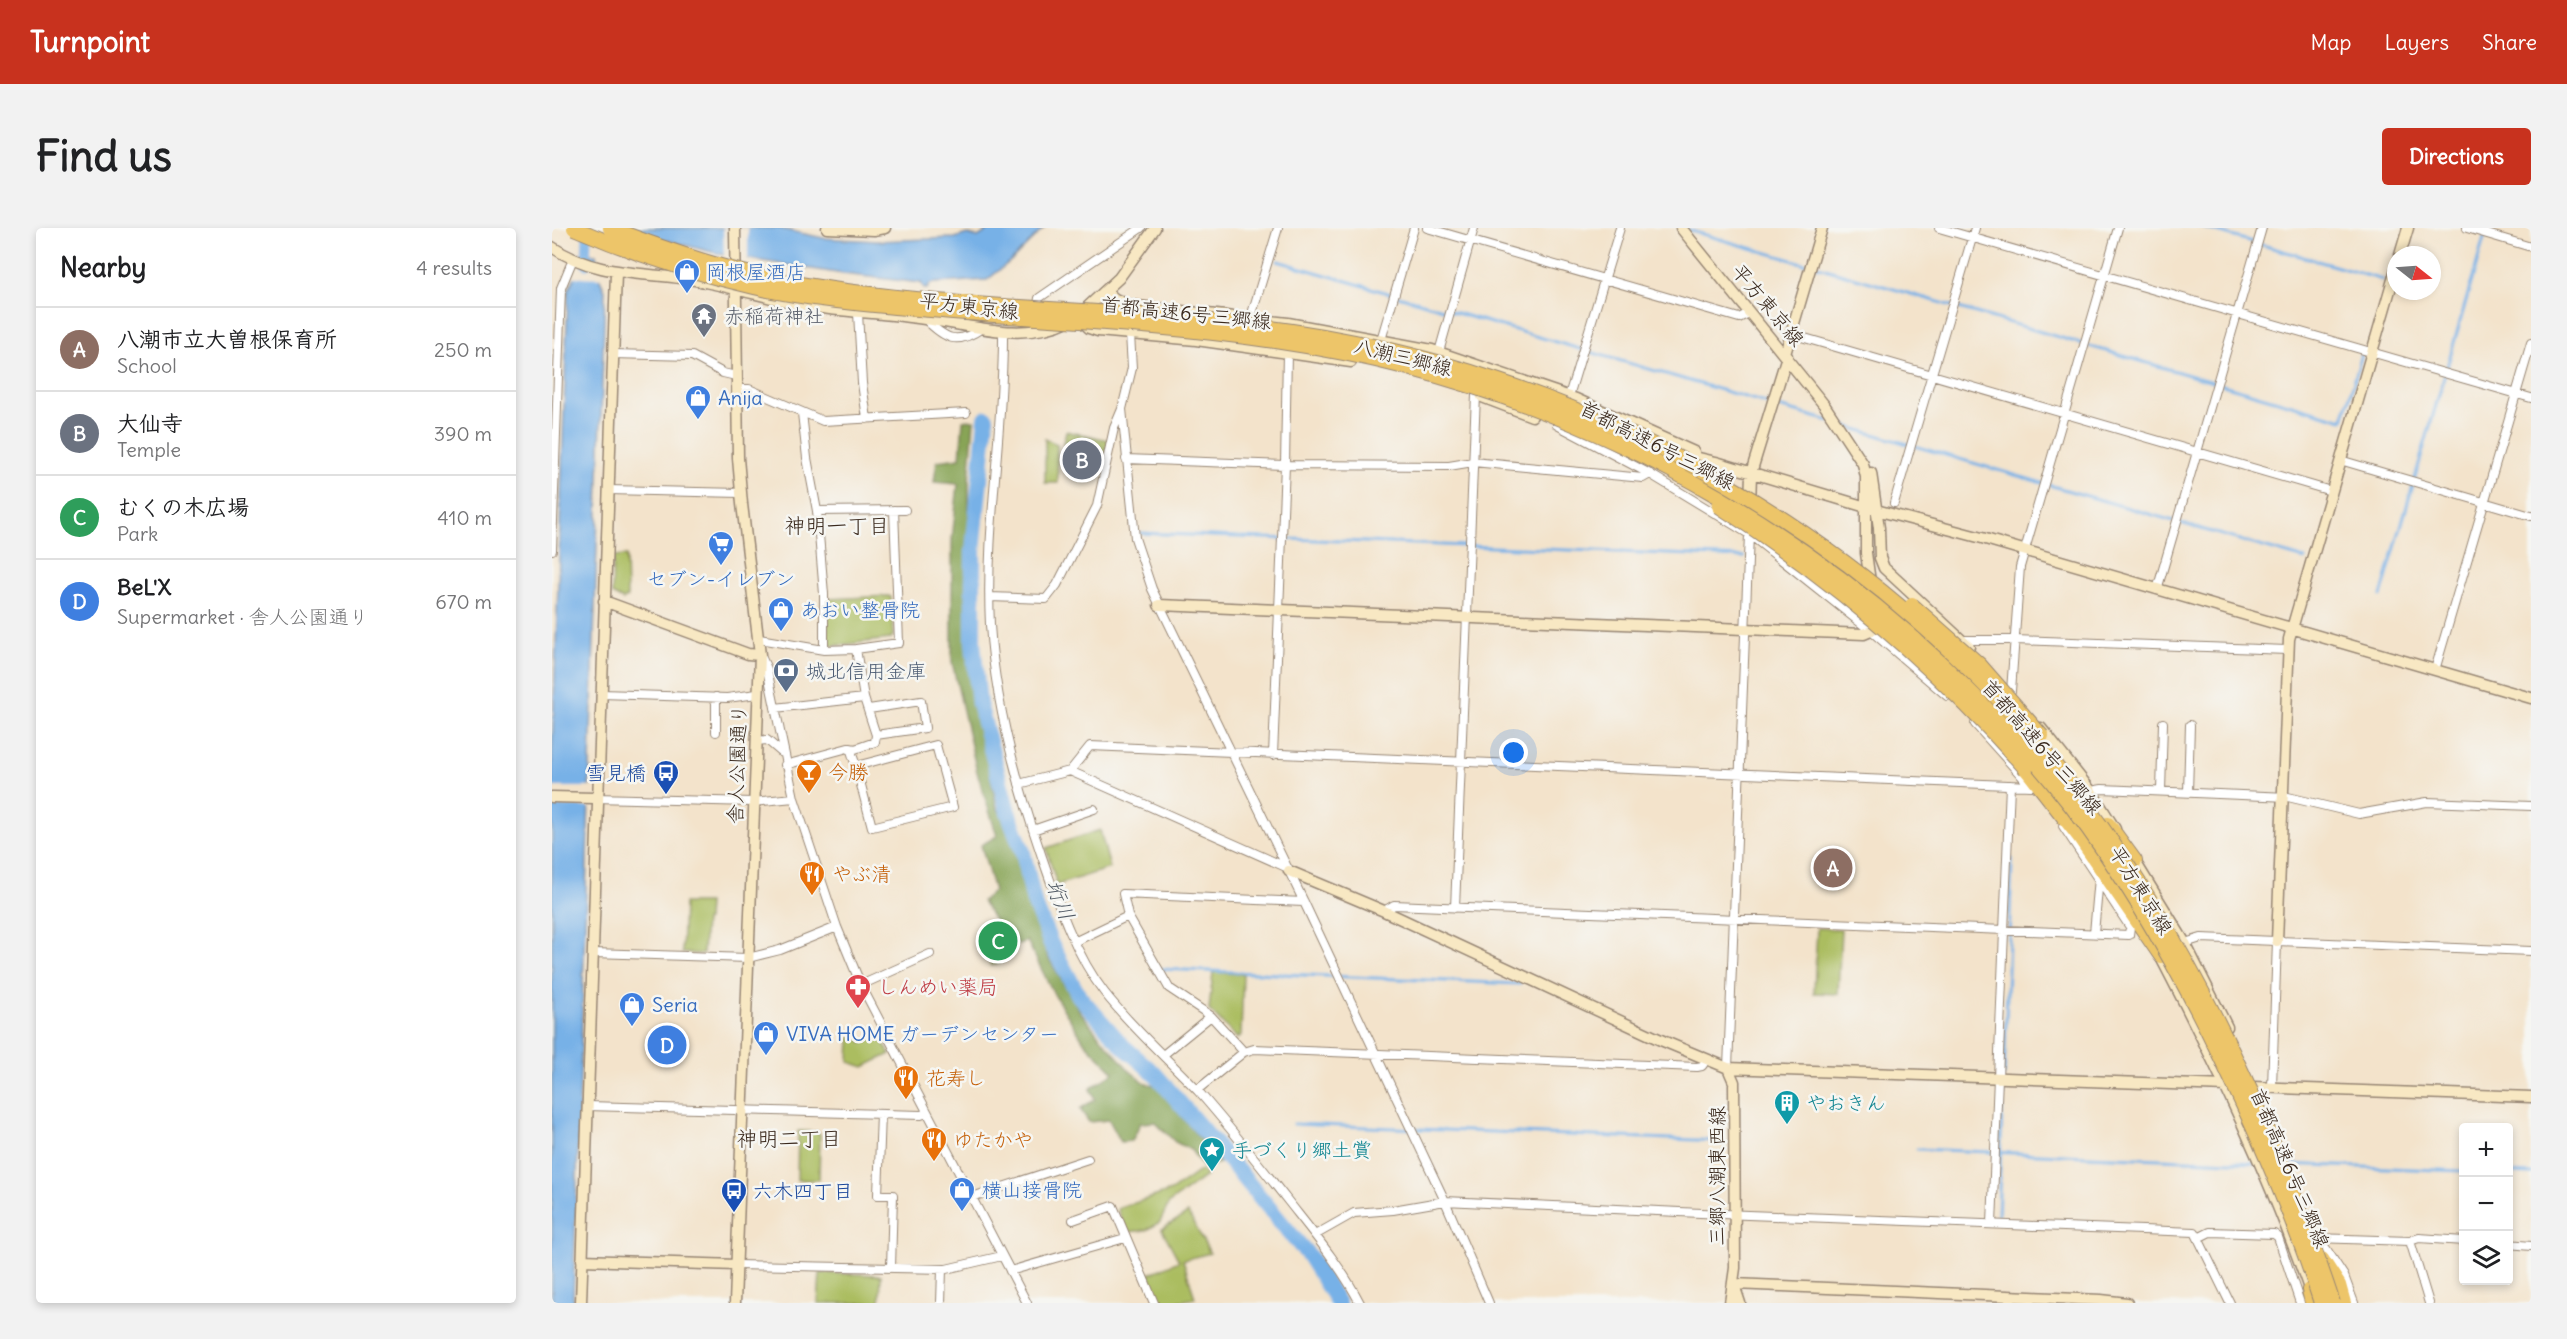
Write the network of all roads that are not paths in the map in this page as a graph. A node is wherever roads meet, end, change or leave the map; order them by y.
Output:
1 (574, 228) edge
2 (610, 228) edge
3 (735, 228) edge
4 (827, 228) edge
5 (885, 228) edge
6 (1141, 228) edge
7 (1155, 228) edge
8 (1278, 228) edge
9 (1414, 228) edge
10 (1427, 228) edge
11 (1474, 228) edge
12 (1620, 228) edge
13 (1681, 228) edge
14 (1822, 228) edge
15 (1939, 228) edge
16 (1974, 228) edge
17 (2118, 228) edge
18 (2262, 228) edge
19 (2408, 228) edge
20 (2467, 228) edge
21 (1972, 238) junction
22 (1470, 240) junction
23 (552, 246) edge
24 (2403, 246) edge
25 (2531, 247) edge
26 (574, 260) junction
27 (611, 272) junction
28 (2104, 277) junction
29 (1603, 280) junction
30 (737, 290) junction
31 (1106, 291) junction
32 (2387, 299) edge
33 (1173, 308) junction
34 (1200, 311) junction
35 (858, 313) junction
36 (1749, 313) junction
37 (2238, 315) junction
38 (1078, 316) junction
39 (1251, 317) junction
40 (1003, 331) junction
41 (1035, 331) junction
42 (1130, 333) junction
43 (1791, 334) junction
44 (1196, 340) junction
45 (1382, 340) junction
46 (2531, 343) edge
47 (2372, 351) junction
48 (1287, 352) junction
49 (1438, 352) junction
50 (612, 354) junction
51 (1786, 355) junction
52 (1375, 366) junction
53 (555, 368) edge
54 (736, 376) junction
55 (1932, 376) junction
56 (737, 389) junction
57 (2516, 394) junction
58 (1476, 395) junction
59 (1569, 396) junction
60 (2531, 398) edge
61 (555, 407) edge
62 (1122, 409) junction
63 (802, 413) junction
64 (966, 413) dead end
65 (2064, 414) junction
66 (867, 419) junction
67 (1556, 424) junction
68 (1607, 438) junction
69 (2198, 453) junction
70 (1126, 459) junction
71 (2340, 460) junction
72 (1473, 462) junction
73 (1716, 462) junction
74 (1286, 465) junction
75 (1702, 469) junction
76 (1751, 473) junction
77 (1650, 474) junction
78 (608, 490) junction
79 (2331, 491) junction
80 (741, 493) junction
81 (2484, 502) junction
82 (1894, 503) dead end
83 (1871, 508) junction
84 (894, 510) junction
85 (905, 510) dead end
86 (818, 511) junction
87 (2531, 516) edge
88 (1749, 534) junction
89 (552, 550) edge
90 (2024, 550) junction
91 (2157, 590) junction
92 (990, 597) junction
93 (604, 601) junction
94 (1159, 605) junction
95 (1279, 610) junction
96 (1467, 618) junction
97 (2291, 628) junction
98 (1746, 630) junction
99 (1871, 631) junction
100 (759, 639) junction
101 (1962, 640) junction
102 (2015, 640) junction
103 (856, 649) junction
104 (824, 650) junction
105 (2288, 651) junction
106 (760, 655) junction
107 (2435, 670) junction
108 (2011, 691) junction
109 (601, 694) junction
110 (757, 694) junction
111 (716, 697) junction
112 (864, 698) junction
113 (2531, 698) edge
114 (775, 708) junction
115 (869, 709) junction
116 (1984, 714) junction
117 (2163, 723) dead end
118 (1976, 725) junction
119 (2190, 725) dead end
120 (716, 732) dead end
121 (876, 735) junction
122 (756, 741) junction
123 (850, 748) junction
124 (1230, 753) junction
125 (1273, 755) junction
126 (784, 760) junction
127 (1461, 763) junction
128 (856, 766) junction
129 (1070, 771) junction
130 (1740, 774) junction
131 (1019, 784) junction
132 (2010, 785) junction
133 (2031, 786) junction
134 (2091, 791) junction
135 (2161, 791) junction
136 (2188, 792) junction
137 (552, 796) edge
138 (2282, 796) junction
139 (596, 798) junction
140 (794, 798) junction
141 (753, 802) junction
142 (2531, 806) edge
143 (1094, 809) dead end
144 (1033, 830) junction
145 (2135, 861) junction
146 (1288, 869) junction
147 (2099, 878) junction
148 (1304, 902) junction
149 (1455, 908) junction
150 (1384, 911) junction
151 (1128, 916) junction
152 (1733, 919) junction
153 (837, 927) junction
154 (2004, 930) junction
155 (2135, 932) junction
156 (2094, 933) junction
157 (1076, 941) junction
158 (2277, 941) junction
159 (2185, 943) junction
160 (2531, 951) edge
161 (593, 953) junction
162 (930, 954) dead end
163 (2160, 956) junction
164 (748, 958) junction
165 (861, 985) junction
166 (1211, 1016) junction
167 (1244, 1052) junction
168 (1375, 1053) junction
169 (1163, 1055) junction
170 (1707, 1059) junction
171 (1728, 1068) junction
172 (1998, 1078) junction
173 (2227, 1087) junction
174 (2254, 1087) junction
175 (2272, 1087) junction
176 (1197, 1090) junction
177 (2531, 1097) edge
178 (587, 1106) junction
179 (742, 1110) junction
180 (927, 1113) junction
181 (881, 1114) junction
182 (1088, 1159) dead end
183 (972, 1197) junction
184 (1445, 1201) junction
185 (1736, 1215) junction
186 (1072, 1220) dead end
187 (1992, 1224) junction
188 (1315, 1235) junction
189 (1125, 1238) junction
190 (2198, 1238) junction
191 (2317, 1238) junction
192 (2410, 1241) junction
193 (2459, 1241) edge
194 (2513, 1244) edge
195 (2531, 1246) edge
196 (1002, 1256) junction
197 (2322, 1259) junction
198 (582, 1260) junction
199 (736, 1264) junction
200 (891, 1269) junction
201 (942, 1269) junction
202 (1010, 1271) junction
203 (1734, 1284) junction
204 (1990, 1299) edge
205 (2312, 1299) edge
206 (581, 1303) edge
207 (735, 1303) edge
208 (941, 1303) edge
209 (1027, 1303) edge
210 (1154, 1303) edge
211 (1360, 1303) edge
212 (1489, 1303) edge
213 (1730, 1303) edge
214 (1740, 1303) edge
215 (2127, 1303) edge
216 (2230, 1303) edge
217 (2300, 1303) edge
218 (2321, 1303) edge
219 (2336, 1303) edge
220 (2344, 1303) edge
221 (2354, 1303) edge
222 (2429, 1303) edge

1 - 68 highway, 首都高速6号三郷線, bridge
2 - 75 highway, 首都高速6号三郷線, bridge
3 - 30 street, 舎人公園通り
4 - 5 street
6 - 41 street
7 - 31 street, 平方東京線
8 - 39 street
9 - 45 street
10 - 22 street
11 - 22 street
12 - 29 street
13 - 36 street, 平方東京線
14 - 43 street
15 - 21 street
16 - 21 street
17 - 28 street
18 - 37 street
19 - 24 street
20 - 25 street
21 - 28 street
21 - 55 street
22 - 29 street
22 - 49 street
23 - 26 street, 平方東京線
26 - 27 street, 平方東京線
26 - 53 street
27 - 30 street, 平方東京線
27 - 50 street
28 - 37 street
28 - 65 street
29 - 36 street
29 - 59 street
30 - 35 street, 平方東京線
30 - 54 street, 舎人公園通り
31 - 33 street, 八潮三郷線
31 - 38 street, 平方東京線
32 - 47 street
33 - 34 street, 八潮三郷線
33 - 38 street
34 - 39 street, 八潮三郷線
34 - 44 street
35 - 40 street, 平方東京線
35 - 66 street
36 - 51 street, 平方東京線
37 - 47 street
37 - 69 street
38 - 41 street, 平方東京線
38 - 42 street, 八潮三郷線
39 - 45 street, 八潮三郷線
40 - 41 street, 平方東京線
40 - 92 street
42 - 44 street, 八潮三郷線
42 - 62 street
43 - 51 street
43 - 55 street
44 - 48 street, 八潮三郷線
45 - 49 street, 八潮三郷線
45 - 52 street
46 - 57 street
47 - 57 street
47 - 71 street
48 - 52 street, 八潮三郷線
48 - 74 street
49 - 59 street, 八潮三郷線
50 - 54 street
50 - 78 street
51 - 76 street
51 - 83 street, 平方東京線
52 - 58 street, 八潮三郷線
53 - 61 street
54 - 56 street, 舎人公園通り
55 - 65 street
55 - 82 street
56 - 63 street
56 - 80 street, 舎人公園通り
57 - 60 street
57 - 81 street
58 - 67 street, 八潮三郷線
58 - 72 street
59 - 73 street, 八潮三郷線
61 - 89 street
62 - 70 street
62 - 92 street
63 - 66 street
63 - 86 street
64 - 66 street
65 - 69 street
65 - 90 street
67 - 73 street, 八潮三郷線
67 - 77 street
68 - 155 highway, bridge
68 - 218 highway, 首都高速6号三郷線, bridge
69 - 79 street
69 - 91 street
70 - 74 street
70 - 94 street
71 - 79 street
71 - 81 street
72 - 74 street
72 - 77 street
72 - 96 street
73 - 76 street, 八潮三郷線
74 - 95 street
75 - 145 highway, bridge
75 - 219 highway, 首都高速6号三郷線, bridge
76 - 83 street, 八潮三郷線
76 - 88 street
77 - 88 street
78 - 80 street
78 - 93 street
79 - 97 street
80 - 100 street, 舎人公園通り
81 - 87 street
81 - 107 street
83 - 90 street, 八潮三郷線
83 - 101 street, 平方東京線
83 - 116 street, 平方東京線
84 - 85 street
84 - 86 street
84 - 103 street
86 - 104 street
88 - 98 street
88 - 99 street
90 - 91 street, 八潮三郷線
90 - 102 street
91 - 97 street, 八潮三郷線
92 - 131 street
93 - 106 street
93 - 109 street
94 - 95 street
94 - 124 street
95 - 96 street
95 - 125 street
96 - 98 street
96 - 127 street
97 - 105 street
97 - 107 street, 八潮三郷線
98 - 99 street
98 - 130 street
99 - 118 street
100 - 104 street
100 - 106 street, 舎人公園通り
101 - 102 street
101 - 108 street, 平方東京線
102 - 105 street
102 - 108 street
103 - 104 street
103 - 112 street
105 - 138 street
106 - 110 street, 舎人公園通り
106 - 114 street
107 - 113 street, 八潮三郷線
108 - 134 street, 平方東京線
109 - 111 street
109 - 139 street
110 - 111 street
110 - 122 street, 舎人公園通り
111 - 120 street
112 - 114 street
112 - 115 street
114 - 126 street
115 - 121 street
115 - 121 street
116 - 118 street
116 - 163 street, 平方東京線
117 - 135 street
118 - 133 street
119 - 136 street
121 - 123 street
122 - 126 street
122 - 141 street, 舎人公園通り
123 - 126 street
123 - 128 street
124 - 125 street
124 - 129 street
124 - 146 street
125 - 127 street
126 - 140 street
127 - 130 street
127 - 149 street
128 - 128 street
129 - 131 street
129 - 146 street
130 - 132 street
130 - 152 street
131 - 144 street
132 - 133 street
132 - 154 street
133 - 147 street
134 - 135 street
134 - 145 street, 平方東京線
135 - 136 street
136 - 138 street
137 - 139 street
138 - 142 street
138 - 158 street
139 - 141 street
139 - 161 street
140 - 141 street
140 - 153 street
141 - 164 street, 舎人公園通り
143 - 144 street
144 - 157 street
145 - 159 street, 平方東京線
146 - 148 street
146 - 150 street
147 - 155 street
147 - 156 street
148 - 151 street
148 - 168 street
149 - 150 street
149 - 152 street
150 - 170 street
151 - 157 street
151 - 166 street
152 - 154 street
152 - 171 street
153 - 164 street
153 - 165 street
154 - 156 street
154 - 172 street
155 - 156 street
155 - 163 highway
157 - 169 street
158 - 159 street
158 - 160 street
158 - 175 street
159 - 174 street, 平方東京線
161 - 164 street
161 - 178 street
162 - 165 street
163 - 173 street, 平方東京線
164 - 179 street, 舎人公園通り
165 - 180 street
166 - 167 street
166 - 169 street
167 - 168 street
167 - 176 street
168 - 170 street
168 - 184 street
169 - 176 street
170 - 171 street
171 - 172 street
171 - 185 street, 三郷八潮東西線
172 - 173 street
172 - 187 street
173 - 174 street
173 - 205 street
174 - 175 street
174 - 191 street
175 - 177 street
176 - 188 street
178 - 179 street
178 - 198 street
179 - 181 street
179 - 199 street, 舎人公園通り
180 - 181 street
180 - 183 street
181 - 200 street
182 - 183 street
183 - 196 street
184 - 185 street
184 - 188 street
184 - 212 street
185 - 187 street
185 - 203 street, 三郷八潮東西線
186 - 189 street
187 - 190 street
188 - 211 street
189 - 202 street
189 - 210 street
190 - 216 street
190 - 217 street
191 - 192 street
191 - 197 street
191 - 221 street
192 - 193 street
192 - 222 street
194 - 195 street
196 - 201 street
196 - 202 street
197 - 219 street
197 - 220 highway
198 - 199 street
198 - 206 street
199 - 200 street
199 - 207 street, 舎人公園通り
200 - 201 street
201 - 208 street
202 - 209 street
203 - 204 street
203 - 213 street, 三郷八潮東西線
203 - 214 street, 三郷八潮東西線
204 - 215 street

